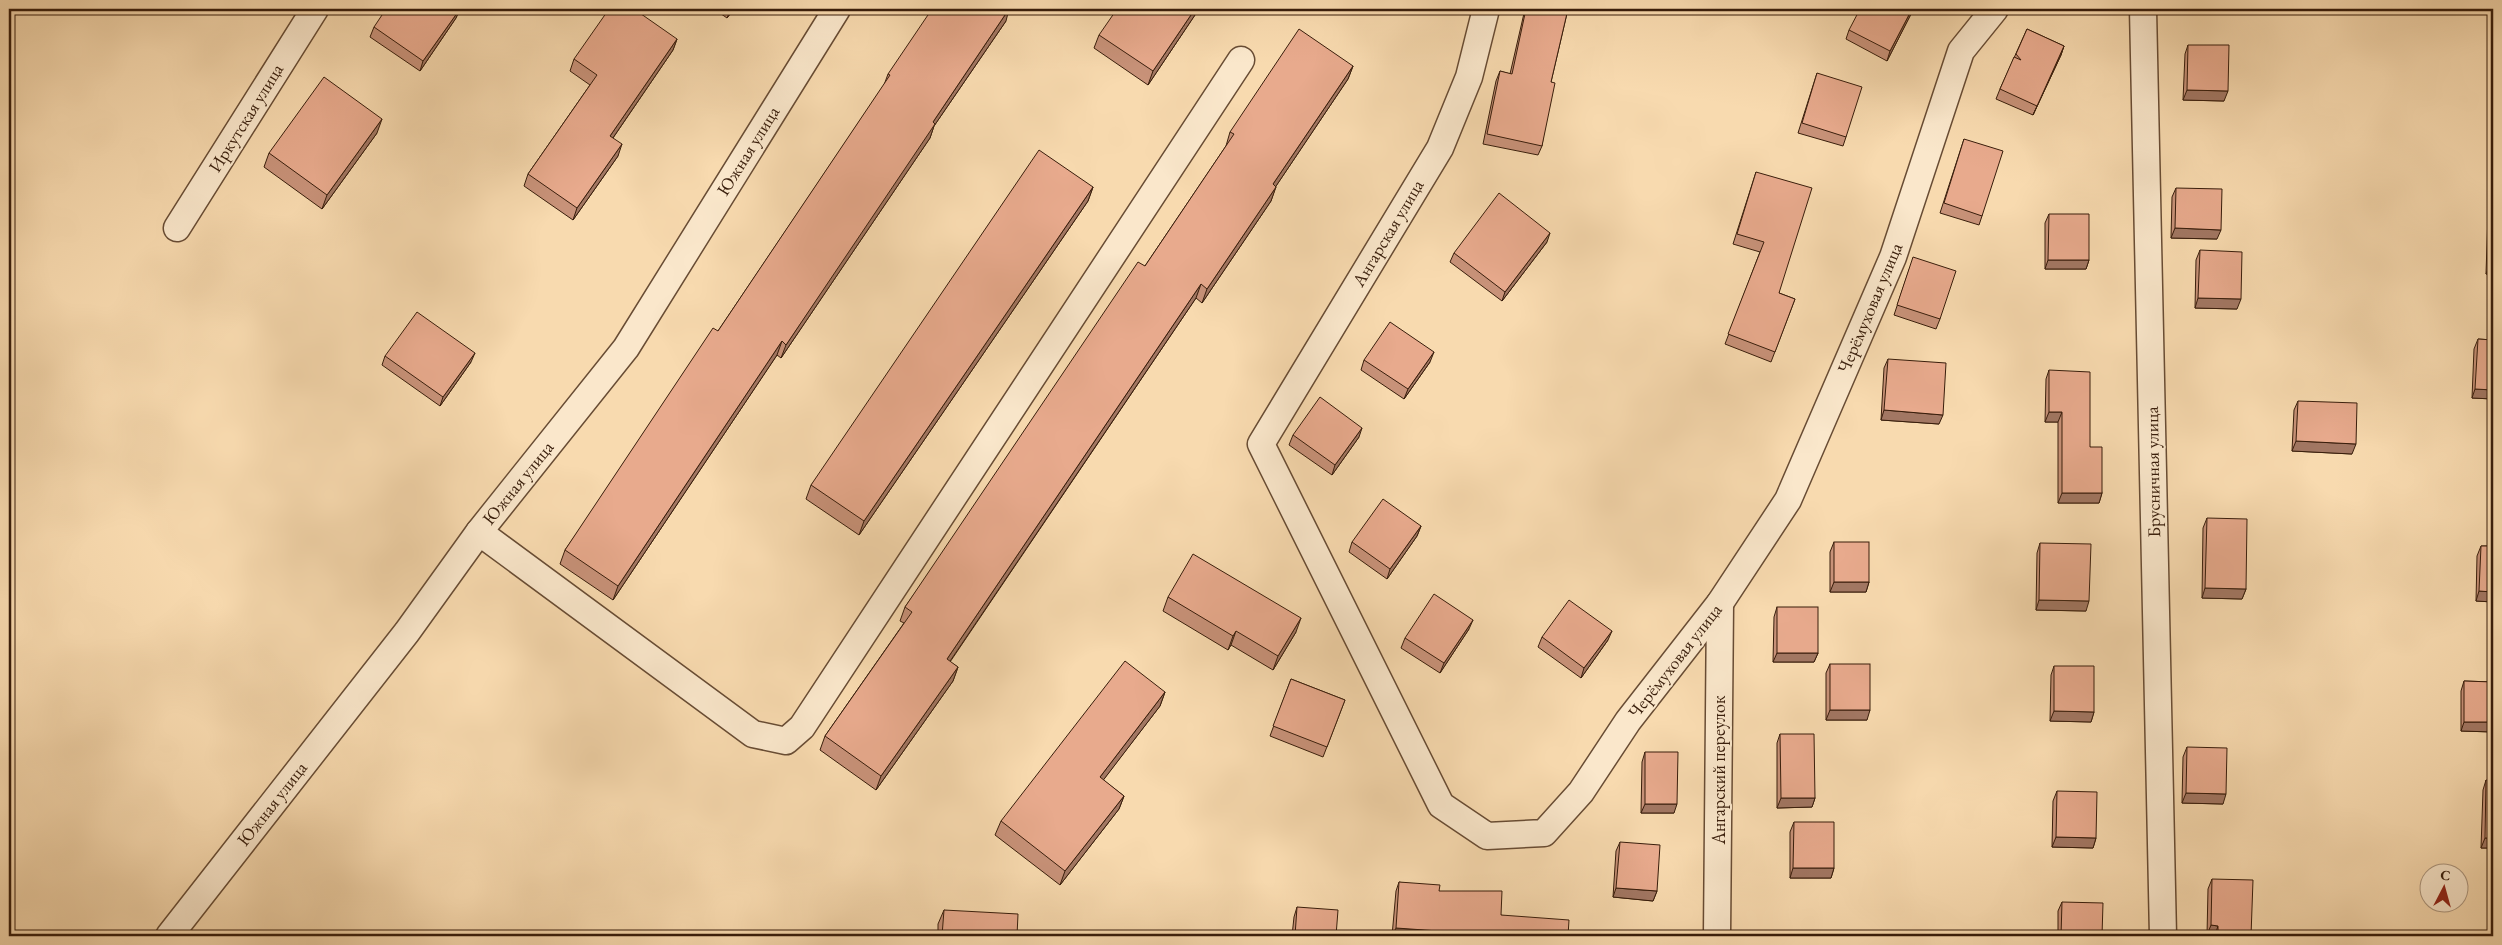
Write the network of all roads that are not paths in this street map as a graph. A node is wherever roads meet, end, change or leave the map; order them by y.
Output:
1 (315, 9) edge
2 (837, 9) edge
3 (1486, 9) edge
4 (1994, 9) edge
5 (2143, 9) edge
6 (1241, 60) dead end
7 (177, 228) dead end
8 (1261, 444) joint
9 (479, 532) junction
10 (1720, 603) junction
11 (169, 936) edge
12 (1717, 936) edge
13 (2163, 936) edge

1 - 7 street, Иркутская улица
2 - 9 street, Южная улица
3 - 8 street, Ангарская улица
4 - 10 street, Черёмуховая улица
5 - 13 street, Брусничная улица
6 - 9 street
8 - 10 street, Черёмуховая улица
9 - 11 street, Южная улица
10 - 12 street, Ангарский переулок

